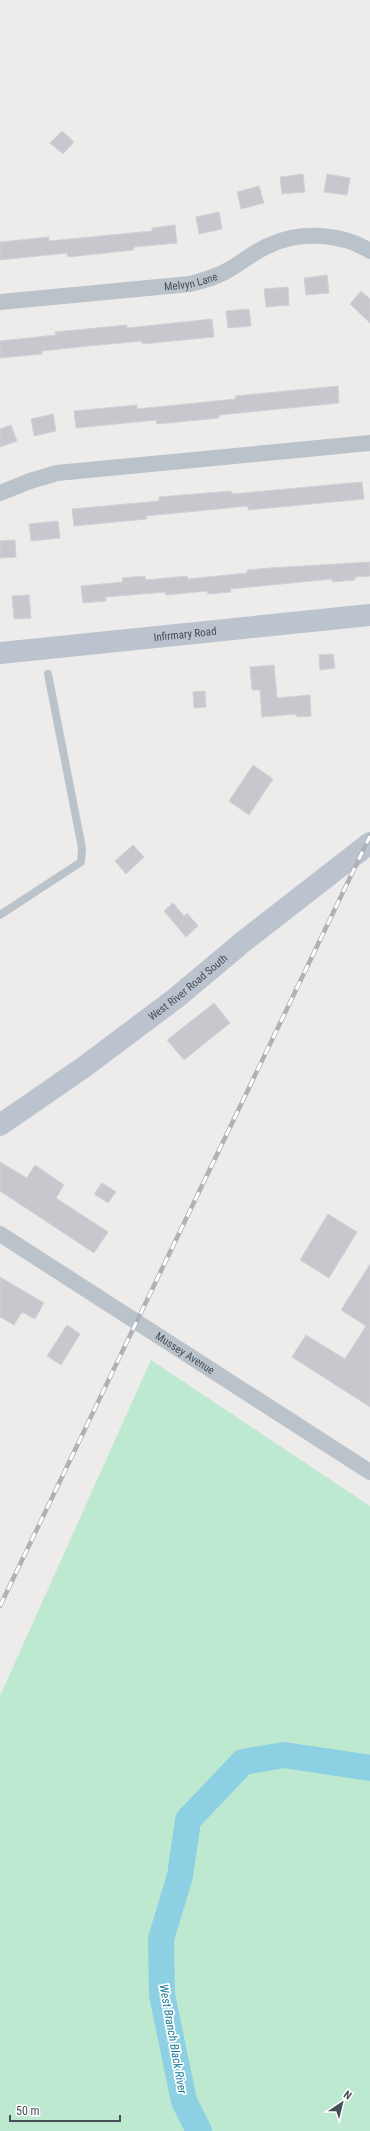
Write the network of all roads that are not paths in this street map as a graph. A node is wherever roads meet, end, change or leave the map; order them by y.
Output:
1 (370, 251) edge
2 (0, 302) edge
3 (370, 443) edge
4 (0, 493) edge
5 (370, 615) edge
6 (0, 654) edge
7 (48, 674) dead end
8 (370, 843) edge
9 (0, 915) edge
10 (0, 1125) edge
11 (0, 1234) edge
12 (370, 1472) edge

1 - 2 street, Melvyn Lane
3 - 4 street
5 - 6 main road, Infirmary Road
7 - 9 lane
8 - 10 main road, West River Road South
11 - 12 street, Mussey Avenue

